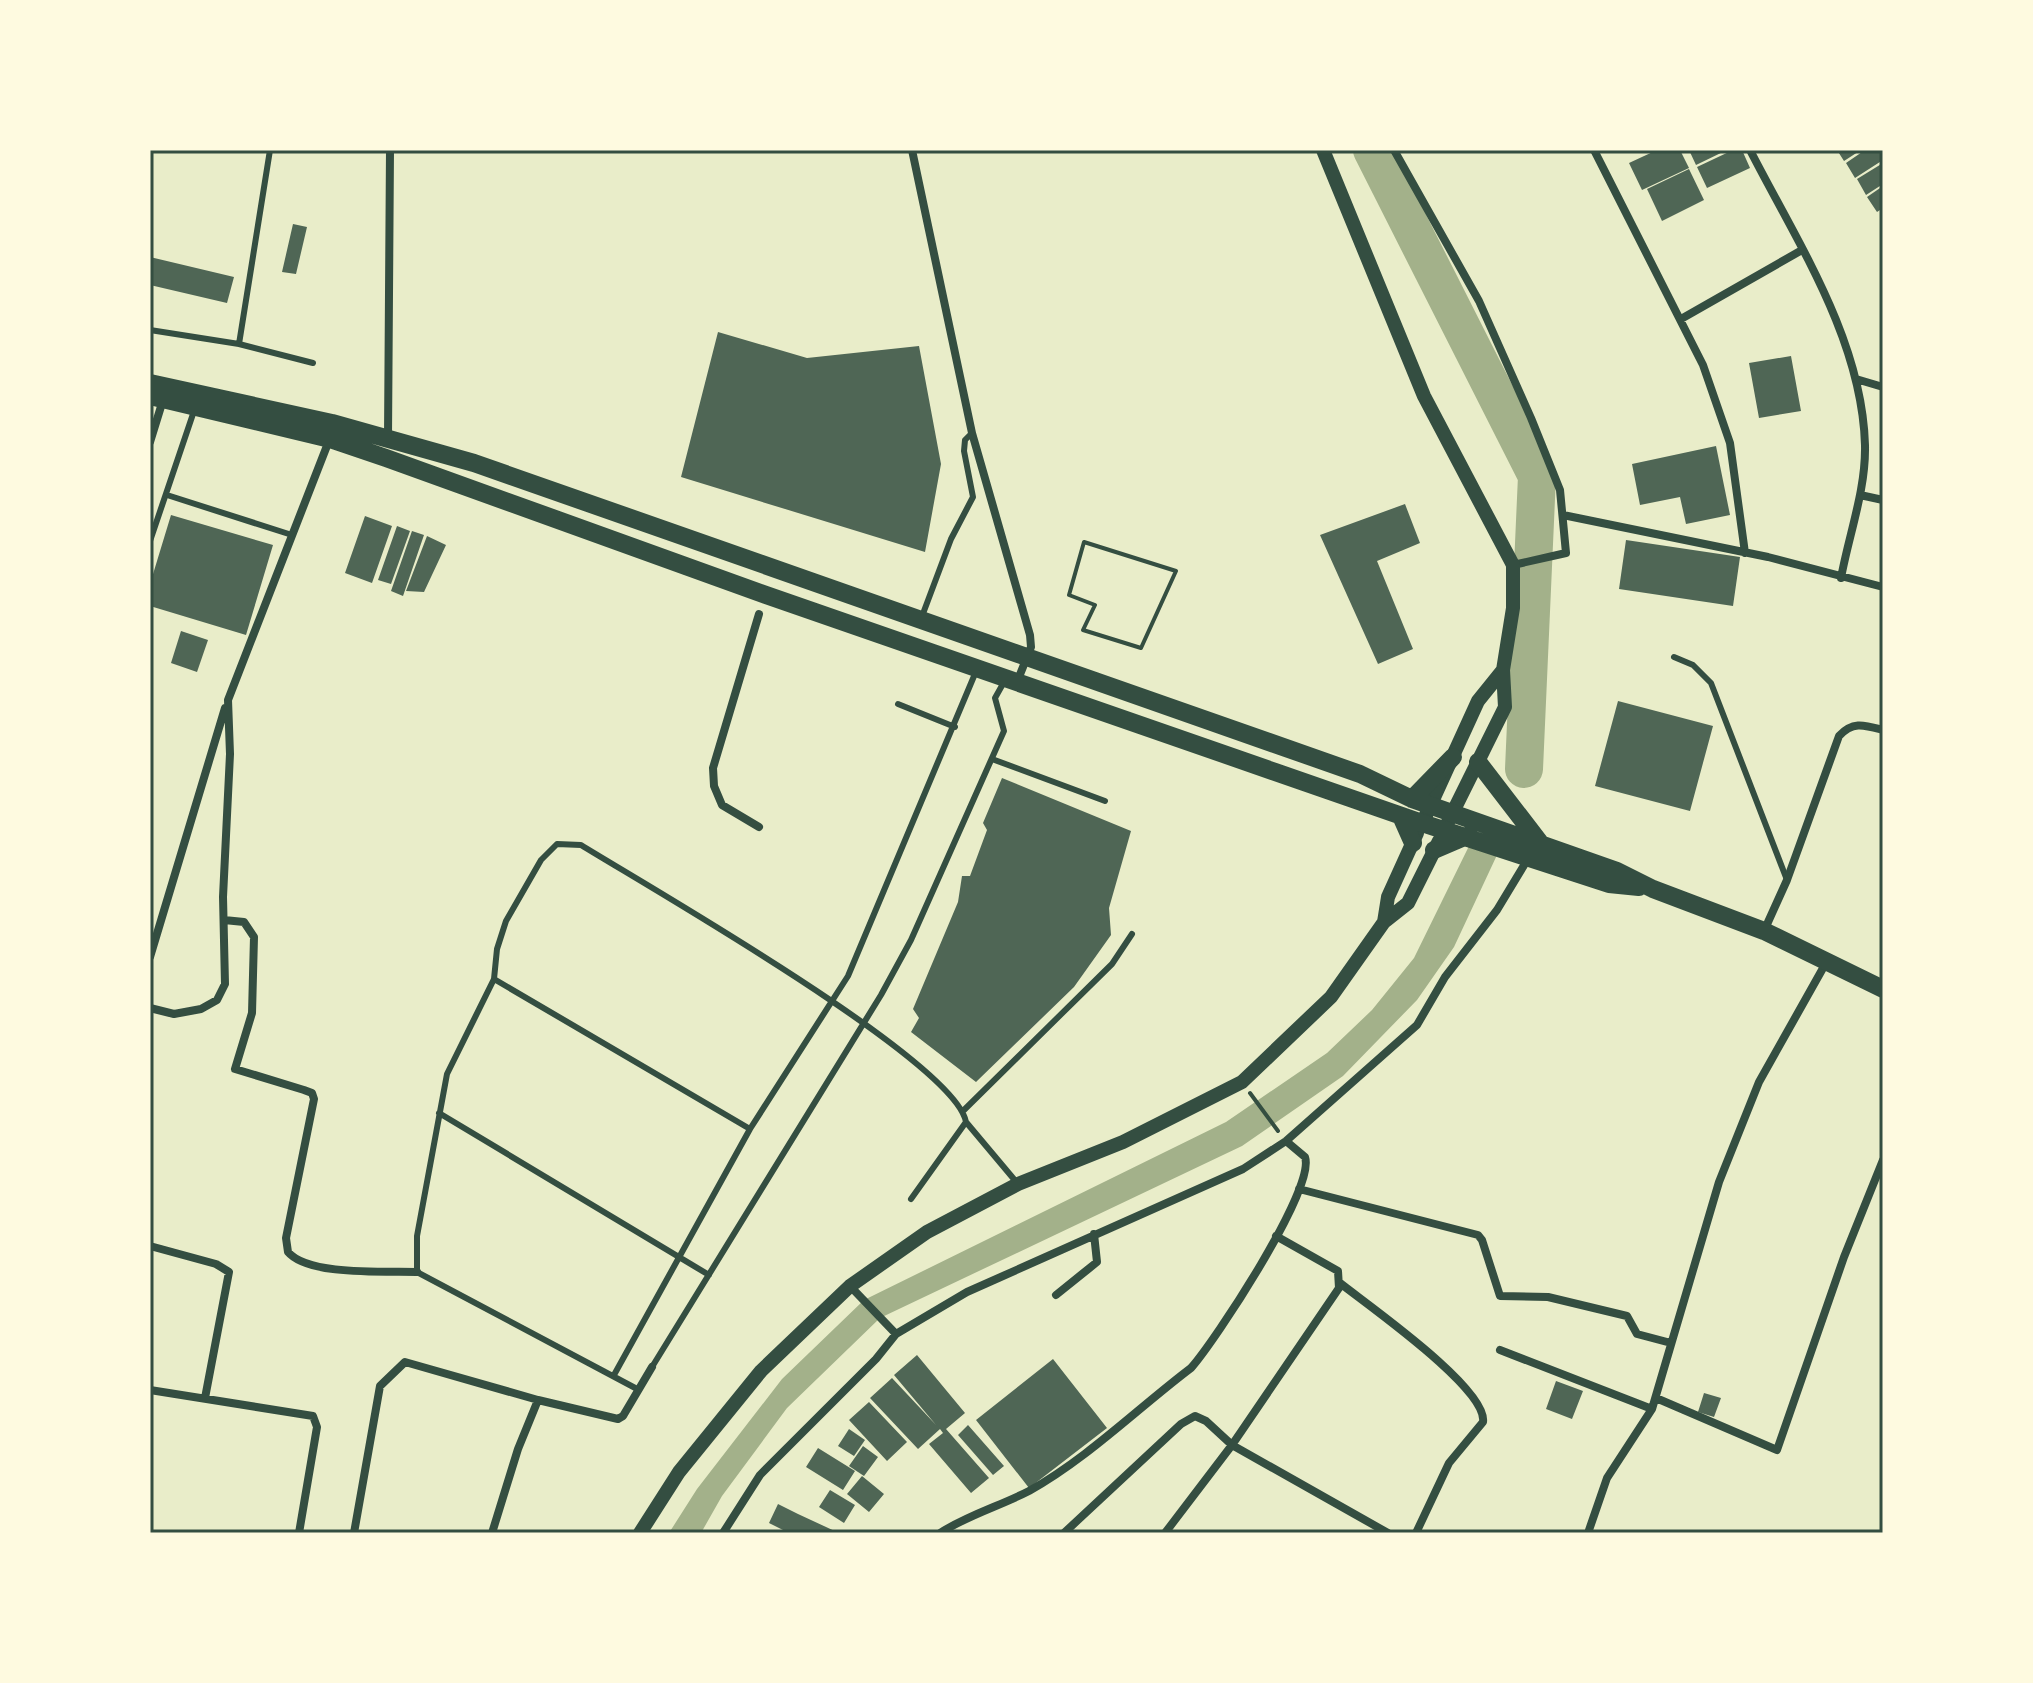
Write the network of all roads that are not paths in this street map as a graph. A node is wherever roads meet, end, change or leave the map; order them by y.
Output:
1 (270, 150) edge
2 (390, 150) edge
3 (912, 150) edge
4 (1323, 150) edge
5 (1394, 150) edge
6 (1594, 150) edge
7 (1750, 150) edge
8 (1802, 250) junction
9 (1681, 319) junction
10 (150, 330) edge
11 (239, 344) junction
12 (313, 363) dead end
13 (1856, 379) junction
14 (1883, 387) edge
15 (157, 391) edge
16 (197, 401) junction
17 (331, 431) junction
18 (972, 433) junction
19 (388, 439) junction
20 (150, 442) edge
21 (474, 463) junction
22 (467, 485) junction
23 (167, 495) junction
24 (1860, 495) junction
25 (1883, 500) edge
26 (1563, 515) junction
27 (657, 527) junction
28 (292, 535) junction
29 (150, 541) edge
30 (648, 551) junction
31 (1745, 553) junction
32 (1513, 565) junction
33 (1841, 578) junction
34 (1883, 587) edge
35 (766, 595) junction
36 (881, 606) junction
37 (759, 614) joint
38 (921, 620) junction
39 (872, 632) junction
40 (1027, 656) junction
41 (1674, 657) dead end
42 (977, 669) junction
43 (1503, 670) junction
44 (1012, 680) junction
45 (228, 700) junction
46 (898, 704) dead end
47 (955, 727) junction
48 (1883, 730) edge
49 (1453, 757) junction
50 (992, 759) junction
51 (1478, 762) junction
52 (1412, 799) junction
53 (1105, 801) dead end
54 (1430, 805) junction
55 (1401, 816) junction
56 (1448, 822) junction
57 (1422, 823) junction
58 (759, 827) dead end
59 (1469, 835) junction
60 (1413, 843) junction
61 (1434, 850) junction
62 (1536, 850) junction
63 (1787, 880) junction
64 (1653, 889) junction
65 (224, 920) junction
66 (1384, 922) junction
67 (1764, 931) junction
68 (1132, 934) dead end
69 (150, 957) edge
70 (1828, 960) junction
71 (494, 979) junction
72 (1883, 989) edge
73 (833, 1001) junction
74 (150, 1008) edge
75 (863, 1022) junction
76 (964, 1110) junction
77 (439, 1113) junction
78 (966, 1122) junction
79 (750, 1129) junction
80 (1286, 1141) junction
81 (1883, 1160) edge
82 (1018, 1184) junction
83 (1299, 1189) junction
84 (911, 1199) dead end
85 (1094, 1234) junction
86 (1276, 1236) junction
87 (150, 1246) edge
88 (677, 1256) junction
89 (417, 1272) junction
90 (709, 1275) junction
91 (1340, 1283) junction
92 (850, 1286) junction
93 (1056, 1295) dead end
94 (896, 1334) junction
95 (1671, 1343) junction
96 (1500, 1350) dead end
97 (652, 1367) joint
98 (614, 1375) junction
99 (150, 1390) edge
100 (639, 1390) junction
101 (205, 1398) junction
102 (1656, 1398) junction
103 (538, 1400) junction
104 (1652, 1409) junction
105 (1232, 1445) junction
106 (299, 1533) edge
107 (354, 1533) edge
108 (492, 1533) edge
109 (640, 1533) edge
110 (723, 1533) edge
111 (940, 1533) edge
112 (1064, 1533) edge
113 (1165, 1533) edge
114 (1388, 1533) edge
115 (1416, 1533) edge
116 (1588, 1533) edge

1 - 11 lane
2 - 19 street
3 - 18 street
4 - 32 street
5 - 26 street
6 - 9 street
7 - 8 street
8 - 9 street
8 - 13 street
9 - 31 street
10 - 11 lane
11 - 12 lane
13 - 14 street
13 - 24 street
15 - 16 main road
15 - 20 street
16 - 17 main road
16 - 23 lane
17 - 19 main road
17 - 22 main road
17 - 28 street
18 - 38 lane
18 - 40 street
19 - 21 main road
21 - 22 main road
21 - 27 main road
22 - 30 main road
23 - 28 lane
23 - 29 lane
24 - 25 street
24 - 33 street
26 - 31 street
26 - 32 street
27 - 30 main road
27 - 36 main road
28 - 45 street
30 - 35 main road
31 - 33 street
32 - 43 street
33 - 34 street
35 - 37 lane
35 - 39 main road
36 - 38 main road
36 - 39 main road
37 - 58 street
38 - 40 main road
39 - 42 main road
40 - 44 street
40 - 52 main road
41 - 63 lane
42 - 44 main road
42 - 47 lane
43 - 49 street
43 - 51 street
44 - 50 lane
44 - 55 main road
45 - 65 street
45 - 69 street
46 - 47 lane
47 - 73 lane
48 - 63 street
49 - 52 main road
49 - 54 street
50 - 53 lane
50 - 75 lane
51 - 56 street
51 - 62 main road
52 - 54 main road
54 - 56 main road
54 - 57 street
55 - 57 main road
55 - 60 main road
56 - 57 main road
56 - 59 main road
56 - 61 street
56 - 62 main road
57 - 60 street
59 - 61 main road
59 - 62 main road
60 - 66 street
61 - 66 street
62 - 64 main road
62 - 64 main road
62 - 80 street
63 - 67 street
64 - 67 main road
65 - 74 street
65 - 89 street
66 - 82 street
67 - 70 main road
68 - 76 lane
70 - 72 main road
70 - 95 street
71 - 73 lane
71 - 77 lane
71 - 79 lane
73 - 75 lane
73 - 79 lane
75 - 76 lane
75 - 90 lane
76 - 78 lane
77 - 88 lane
77 - 89 lane
78 - 82 lane
78 - 84 lane
79 - 88 lane
80 - 83 street
80 - 85 street
81 - 102 street
82 - 92 street
83 - 86 street
83 - 95 street
85 - 93 street
85 - 94 street
86 - 91 street
86 - 111 street
87 - 101 street
88 - 90 lane
88 - 98 lane
89 - 98 lane
90 - 97 lane
91 - 105 street
91 - 115 street
92 - 94 street
92 - 109 street
94 - 110 street
95 - 102 street
96 - 104 street
97 - 100 street
98 - 100 lane
99 - 101 street
100 - 103 street
101 - 106 street
102 - 104 street
103 - 107 street
103 - 108 street
104 - 116 street
105 - 112 street
105 - 113 street
105 - 114 street

